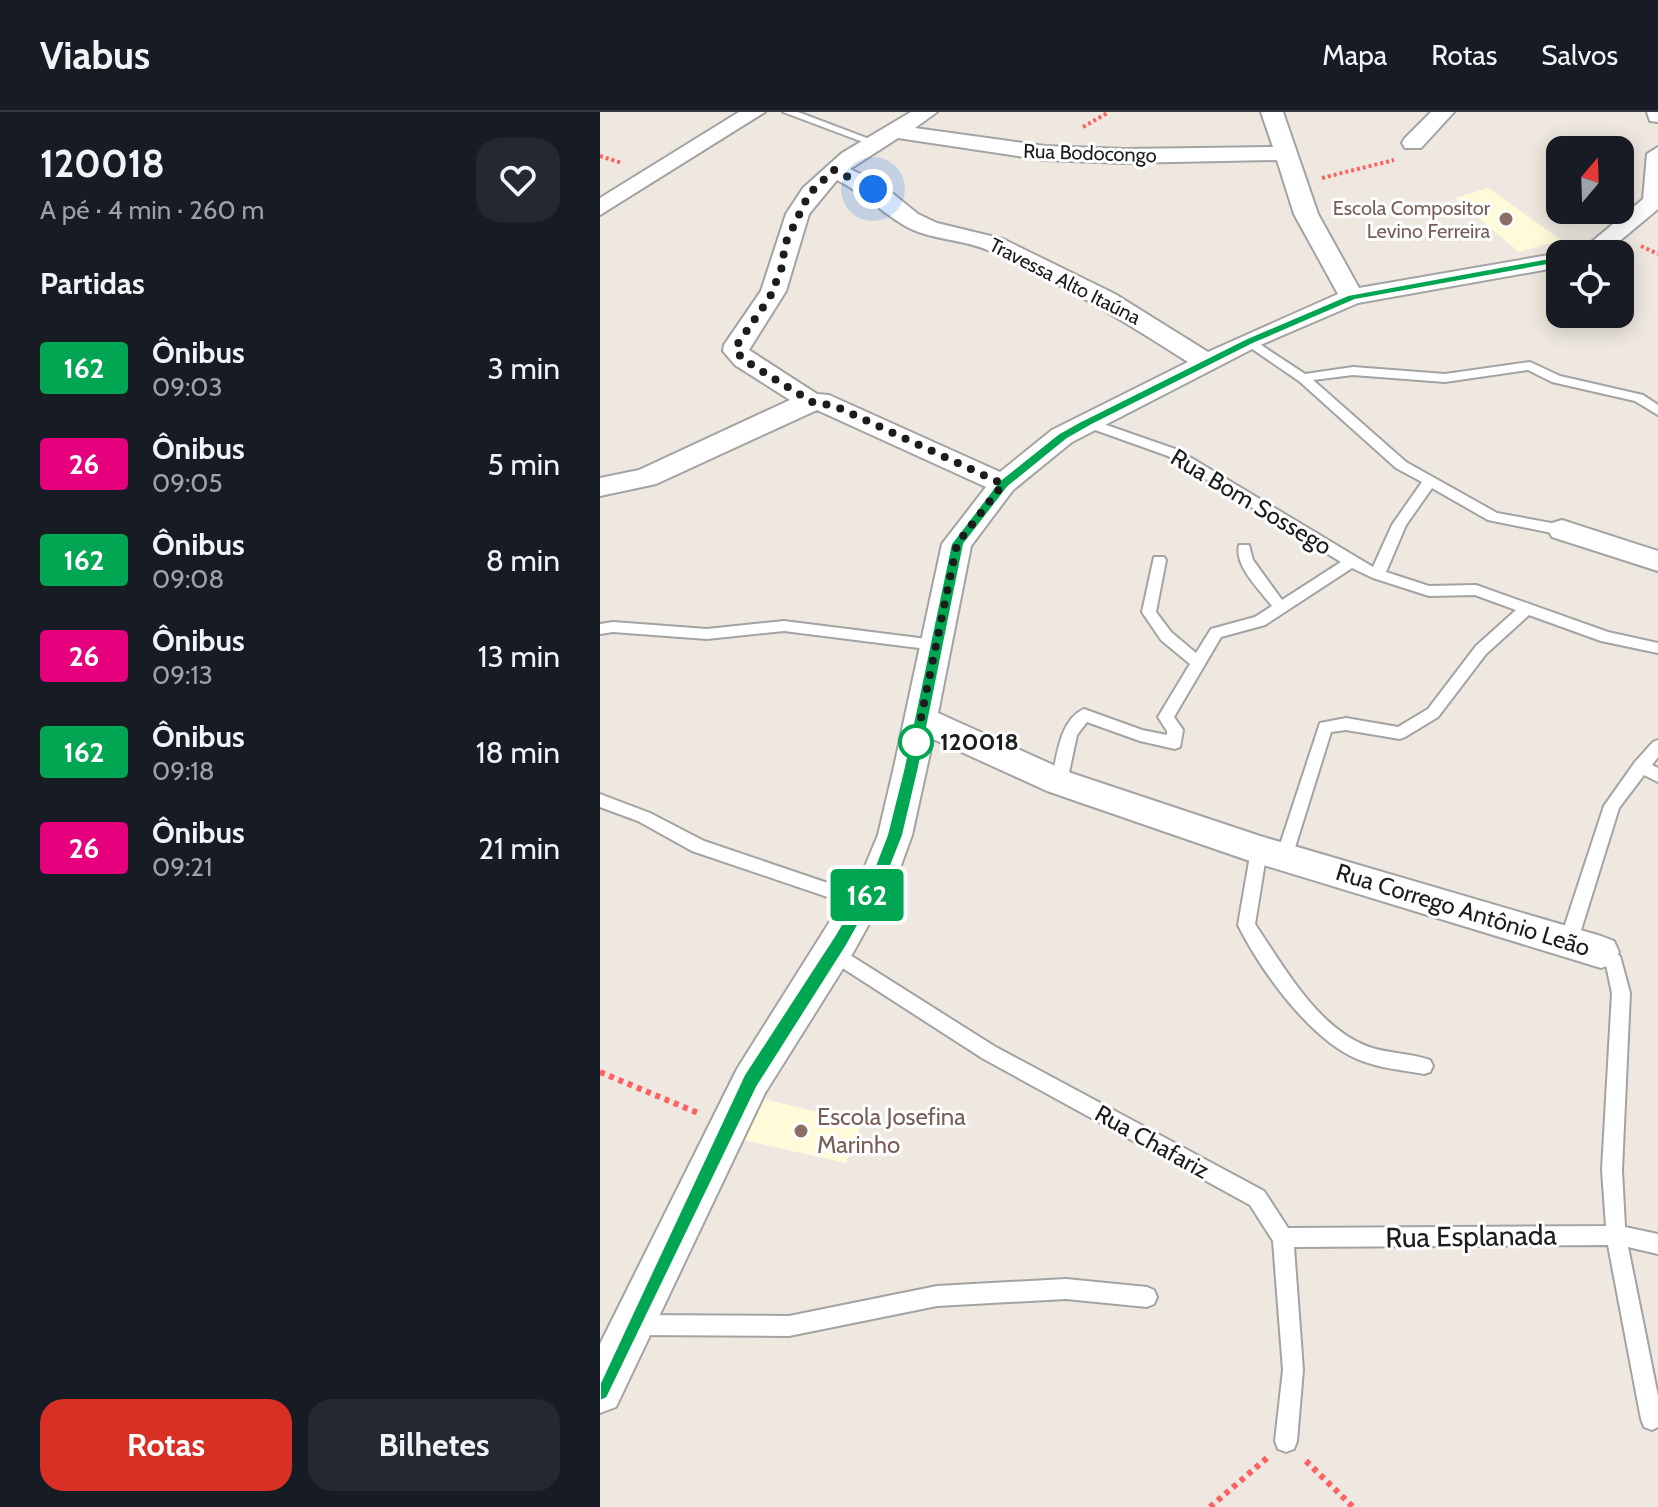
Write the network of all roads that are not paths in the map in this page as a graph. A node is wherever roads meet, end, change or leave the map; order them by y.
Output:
1 (753, 112) edge
2 (788, 112) edge
3 (926, 112) edge
4 (1272, 112) edge
5 (1443, 112) edge
6 (884, 137) junction
7 (1413, 143) road end
8 (1287, 153) junction
9 (1658, 154) edge
10 (834, 170) junction
11 (1654, 204) edge
12 (600, 208) edge
13 (1607, 240) edge
14 (1546, 262) edge
15 (1352, 297) junction
16 (1249, 341) junction
17 (1207, 362) junction
18 (1303, 378) junction
19 (812, 402) junction
20 (1658, 411) edge
21 (1088, 423) junction
22 (1430, 481) junction
23 (1003, 484) junction
24 (600, 487) edge
25 (1562, 530) joint
26 (1244, 548) dead end
27 (1159, 560) dead end
28 (1658, 561) edge
29 (1351, 562) junction
30 (1378, 575) junction
31 (1281, 608) junction
32 (1526, 609) junction
33 (600, 629) edge
34 (935, 645) junction
35 (1658, 648) edge
36 (1197, 662) junction
37 (921, 719) junction
38 (1658, 746) edge
39 (1641, 766) junction
40 (1658, 776) edge
41 (1059, 782) junction
42 (600, 800) edge
43 (1272, 854) junction
44 (863, 902) junction
45 (1585, 947) junction
46 (833, 953) junction
47 (1424, 1066) dead end
48 (1616, 1235) junction
49 (1283, 1238) junction
50 (1658, 1244) edge
51 (1147, 1297) dead end
52 (630, 1325) junction
53 (600, 1391) edge
54 (1652, 1419) dead end
55 (1286, 1441) road end

1 - 12 street
2 - 6 lane, Rua Bodocongo
3 - 6 street
4 - 8 street
5 - 7 street
6 - 8 street, Rua Bodocongo
6 - 10 street
8 - 15 street
9 - 11 street
10 - 17 street, Travessa Alto Itaúna
10 - 19 street
11 - 13 street
14 - 15 street
15 - 16 street
16 - 17 street
16 - 18 lane
17 - 21 street
18 - 20 lane
18 - 22 lane
19 - 23 street
19 - 24 street
21 - 23 street
21 - 29 lane, Rua Bom Sossego
22 - 25 lane
22 - 30 lane
23 - 34 street
25 - 28 street
26 - 31 lane
27 - 36 lane
29 - 30 lane
29 - 31 lane, Rua Bom Sossego
30 - 32 lane
31 - 36 lane, Rua Bom Sossego
32 - 35 lane
32 - 43 lane
33 - 34 lane
34 - 37 street
36 - 41 lane, Rua Bom Sossego
37 - 41 street, Rua Corrego Antônio Leão
37 - 44 street
38 - 39 lane
39 - 40 lane
39 - 45 lane
41 - 43 street, Rua Corrego Antônio Leão
42 - 44 lane
43 - 45 street, Rua Corrego Antônio Leão
43 - 47 lane
44 - 46 street
45 - 48 lane, Rua Corrego Antônio Leão
46 - 49 lane, Rua Chafariz
46 - 52 street
48 - 49 lane, Rua Esplanada
48 - 50 lane, Rua Esplanada
48 - 54 lane, Rua Corrego Antônio Leão
49 - 55 lane, Rua Chafariz
51 - 52 lane
52 - 53 street

